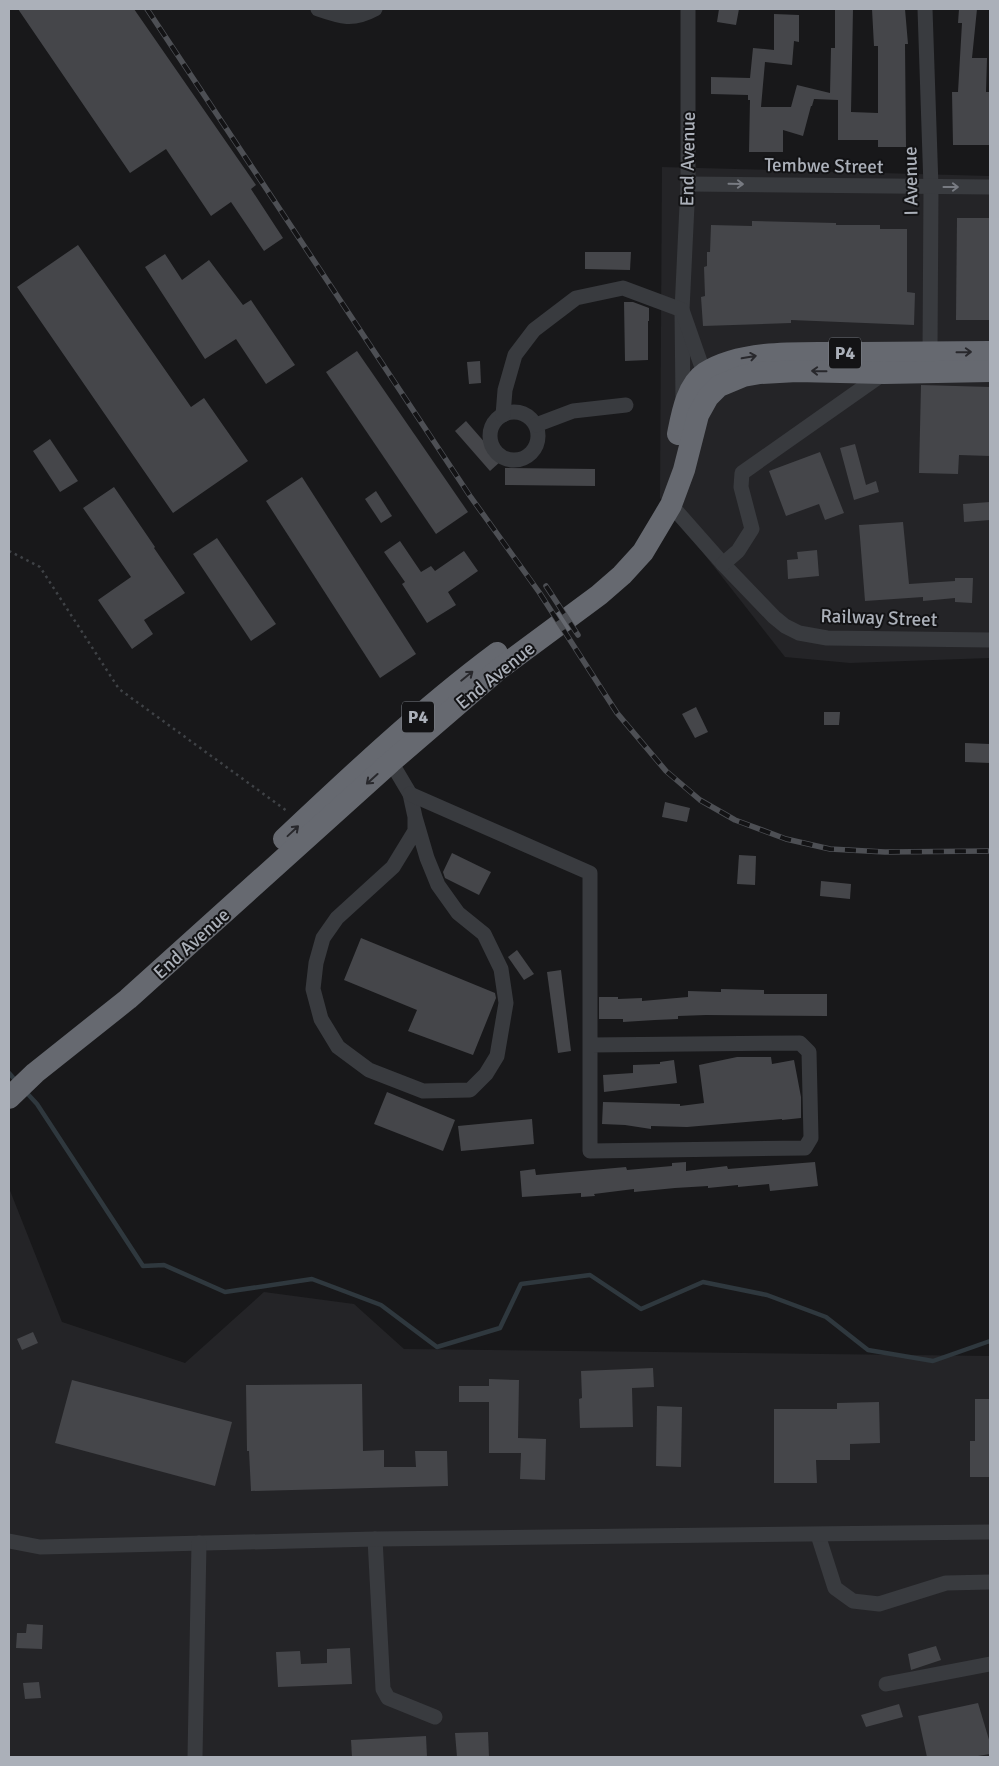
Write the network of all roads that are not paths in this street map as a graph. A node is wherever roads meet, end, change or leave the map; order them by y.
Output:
1 (318, 9) edge
2 (375, 9) edge
3 (688, 9) edge
4 (925, 9) edge
5 (688, 184) junction
6 (931, 187) junction
7 (990, 187) edge
8 (682, 310) junction
9 (990, 352) edge
10 (930, 353) junction
11 (990, 371) edge
12 (884, 373) junction
13 (711, 380) junction
14 (626, 405) dead end
15 (683, 410) junction
16 (503, 415) junction
17 (536, 425) junction
18 (671, 505) junction
19 (723, 564) junction
20 (990, 640) edge
21 (392, 762) junction
22 (410, 794) junction
23 (415, 817) junction
24 (82, 1035) junction
25 (590, 1045) junction
26 (9, 1098) edge
27 (990, 1532) edge
28 (818, 1535) junction
29 (375, 1539) junction
30 (9, 1541) edge
31 (199, 1543) junction
32 (990, 1582) edge
33 (990, 1664) edge
34 (886, 1684) dead end
35 (434, 1717) dead end
36 (195, 1757) edge

1 - 2 street
3 - 5 street, End Avenue
4 - 6 street, I Avenue
5 -> 6 street, Tembwe Street
5 - 8 street, End Avenue
6 -> 7 street, Tembwe Street
6 - 10 street, I Avenue
8 - 13 street, End Avenue
8 - 15 street, End Avenue
8 - 16 street
10 -> 9 highway, P4
13 -> 10 highway, P4
11 - 12 highway, P4
12 -> 13 highway, P4
12 - 19 street
13 - 15 highway, End Avenue / P4
13 - 18 highway, End Avenue / P4
14 - 17 street
24 -> 15 highway, End Avenue / P4
16 - 17 street
16 - 17 street
18 - 19 street, Railway Street
18 - 21 highway, End Avenue / P4
19 - 20 street, Railway Street
21 - 22 street
21 -> 24 highway, End Avenue / P4
22 - 23 street
22 - 25 street
23 - 23 street
24 - 26 highway, End Avenue / P4
25 - 25 street
27 - 28 street
28 - 29 street
28 - 32 street
29 - 31 street
29 - 35 street
30 - 31 street
31 - 36 street
33 - 34 street

